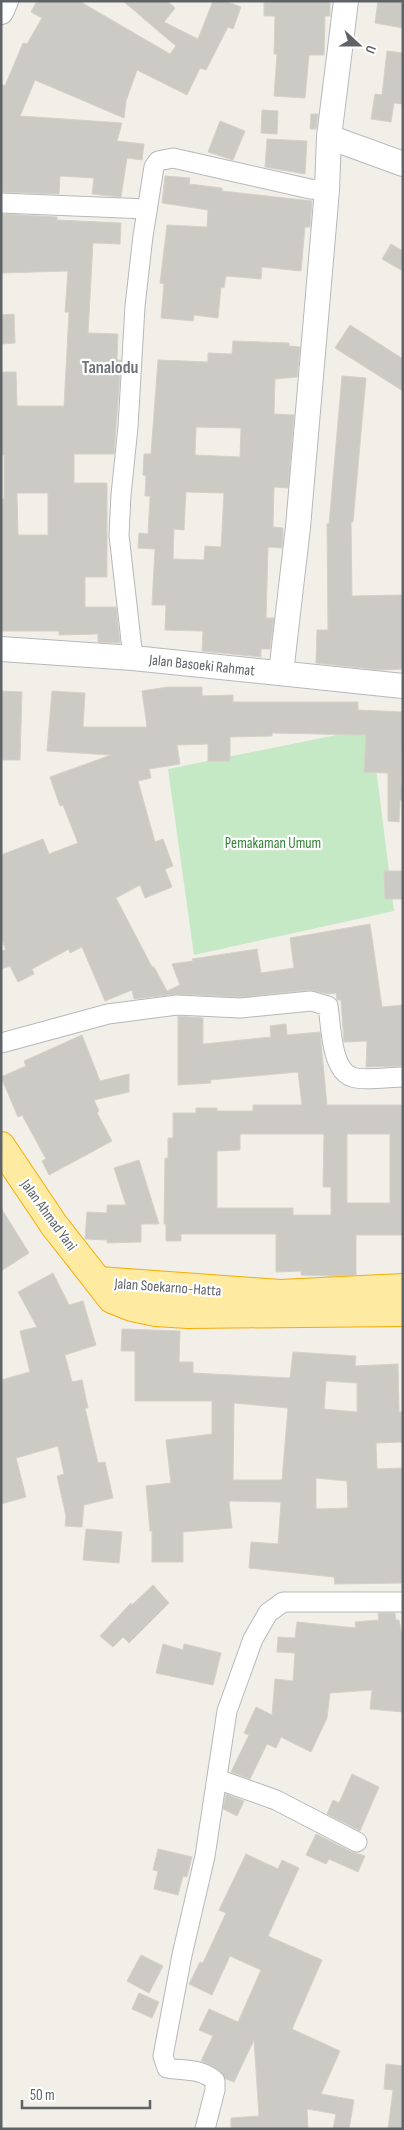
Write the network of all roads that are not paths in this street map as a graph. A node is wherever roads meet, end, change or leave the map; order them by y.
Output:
1 (6, 1) edge
2 (346, 1) edge
3 (1, 12) edge
4 (329, 137) junction
5 (403, 164) edge
6 (327, 190) junction
7 (1, 203) edge
8 (147, 209) junction
9 (1, 649) edge
10 (133, 658) junction
11 (282, 673) junction
12 (403, 686) edge
13 (1, 1043) edge
14 (403, 1077) edge
15 (1, 1146) edge
16 (99, 1281) junction
17 (403, 1288) edge
18 (403, 1312) edge
19 (403, 1602) edge
20 (217, 1779) junction
21 (357, 1842) dead end
22 (205, 2129) edge

1 - 3 street
2 - 4 street
4 - 5 street
4 - 6 street
6 - 8 street
6 - 11 street
7 - 8 street
8 - 10 street
9 - 10 street, Jalan Basoeki Rahmat
10 - 11 street, Jalan Basoeki Rahmat
11 - 12 street, Jalan Basoeki Rahmat
13 - 14 street
15 - 16 highway, Jalan Ahmad Yani
16 - 17 highway, Jalan Soekarno-Hatta
16 - 18 highway, Jalan Soekarno-Hatta
19 - 20 street
20 - 21 street
20 - 22 street

